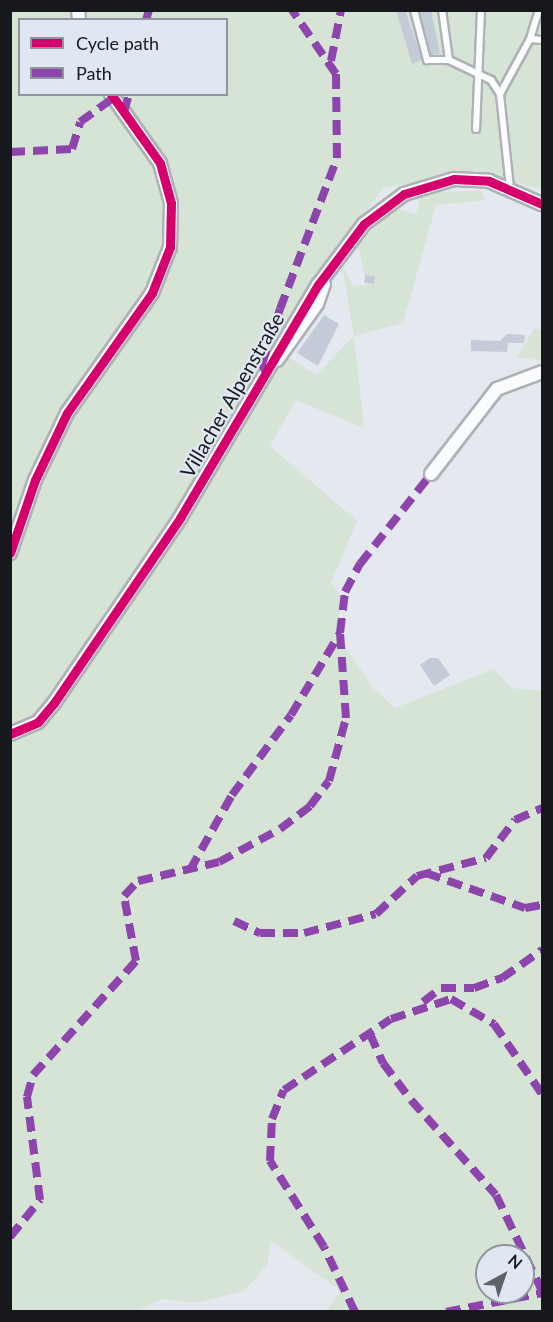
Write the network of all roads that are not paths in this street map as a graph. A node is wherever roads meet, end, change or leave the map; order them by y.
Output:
1 (414, 10) edge
2 (442, 10) edge
3 (481, 10) edge
4 (539, 10) edge
5 (530, 39) junction
6 (543, 40) edge
7 (449, 60) junction
8 (481, 75) junction
9 (500, 94) junction
10 (112, 96) edge
11 (476, 129) dead end
12 (510, 188) junction
13 (543, 204) edge
14 (543, 372) edge
15 (431, 474) dead end
16 (10, 553) edge
17 (10, 734) edge

1 - 7 lane
2 - 7 lane
3 - 8 lane
4 - 5 lane
5 - 6 lane
5 - 9 lane
7 - 8 lane
8 - 9 lane
8 - 11 lane
9 - 12 lane
10 - 16 street
12 - 13 street, Villacher Alpenstraße
12 - 17 street, Villacher Alpenstraße
14 - 15 street

